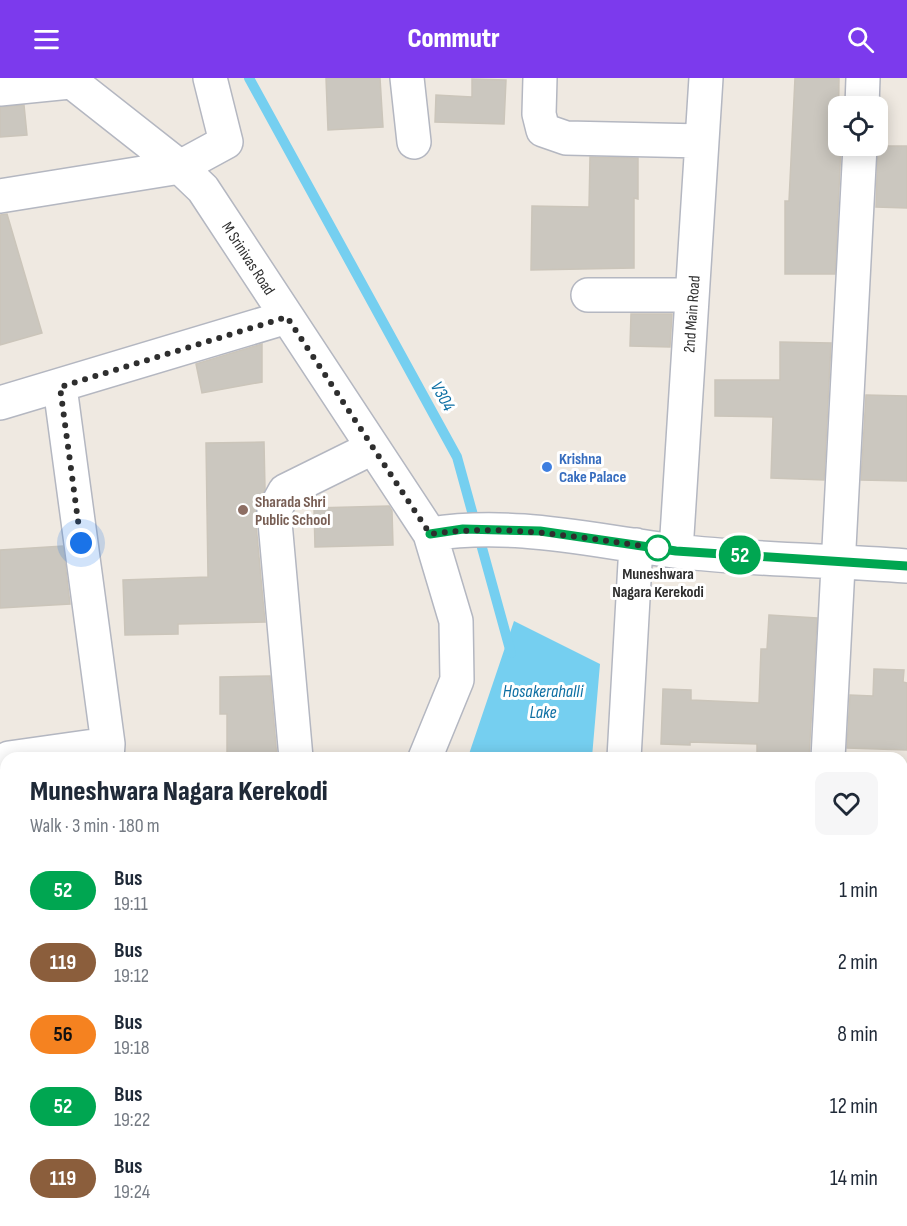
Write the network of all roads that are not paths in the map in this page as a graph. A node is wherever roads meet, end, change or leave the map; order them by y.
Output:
1 (210, 78) edge
2 (407, 78) edge
3 (540, 78) edge
4 (705, 78) edge
5 (863, 78) edge
6 (69, 80) edge
7 (0, 89) edge
8 (862, 96) edge
9 (702, 141) junction
10 (414, 142) dead end
11 (859, 156) edge
12 (180, 167) junction
13 (0, 196) edge
14 (588, 296) dead end
15 (692, 296) junction
16 (287, 317) junction
17 (60, 387) junction
18 (0, 403) edge
19 (372, 448) junction
20 (430, 534) junction
21 (636, 545) junction
22 (676, 551) junction
23 (838, 560) junction
24 (907, 566) edge
25 (107, 751) edge
26 (295, 752) edge
27 (428, 752) edge
28 (624, 752) edge
29 (828, 752) edge

1 - 12 street
2 - 10 street
3 - 9 street
4 - 9 street, 2nd Main Road
5 - 8 street
6 - 7 street
6 - 12 street, M Srinivas Road
9 - 15 street, 2nd Main Road
11 - 23 street
12 - 13 street
12 - 16 street, M Srinivas Road
14 - 15 street
15 - 22 street, 2nd Main Road
16 - 17 street
16 - 19 street, M Srinivas Road
17 - 18 street
17 - 25 street
19 - 20 street, M Srinivas Road
19 - 26 street
20 - 21 street
20 - 27 street, M Srinivas Road
21 - 22 street
21 - 28 street
22 - 23 street
23 - 24 street
23 - 29 street

